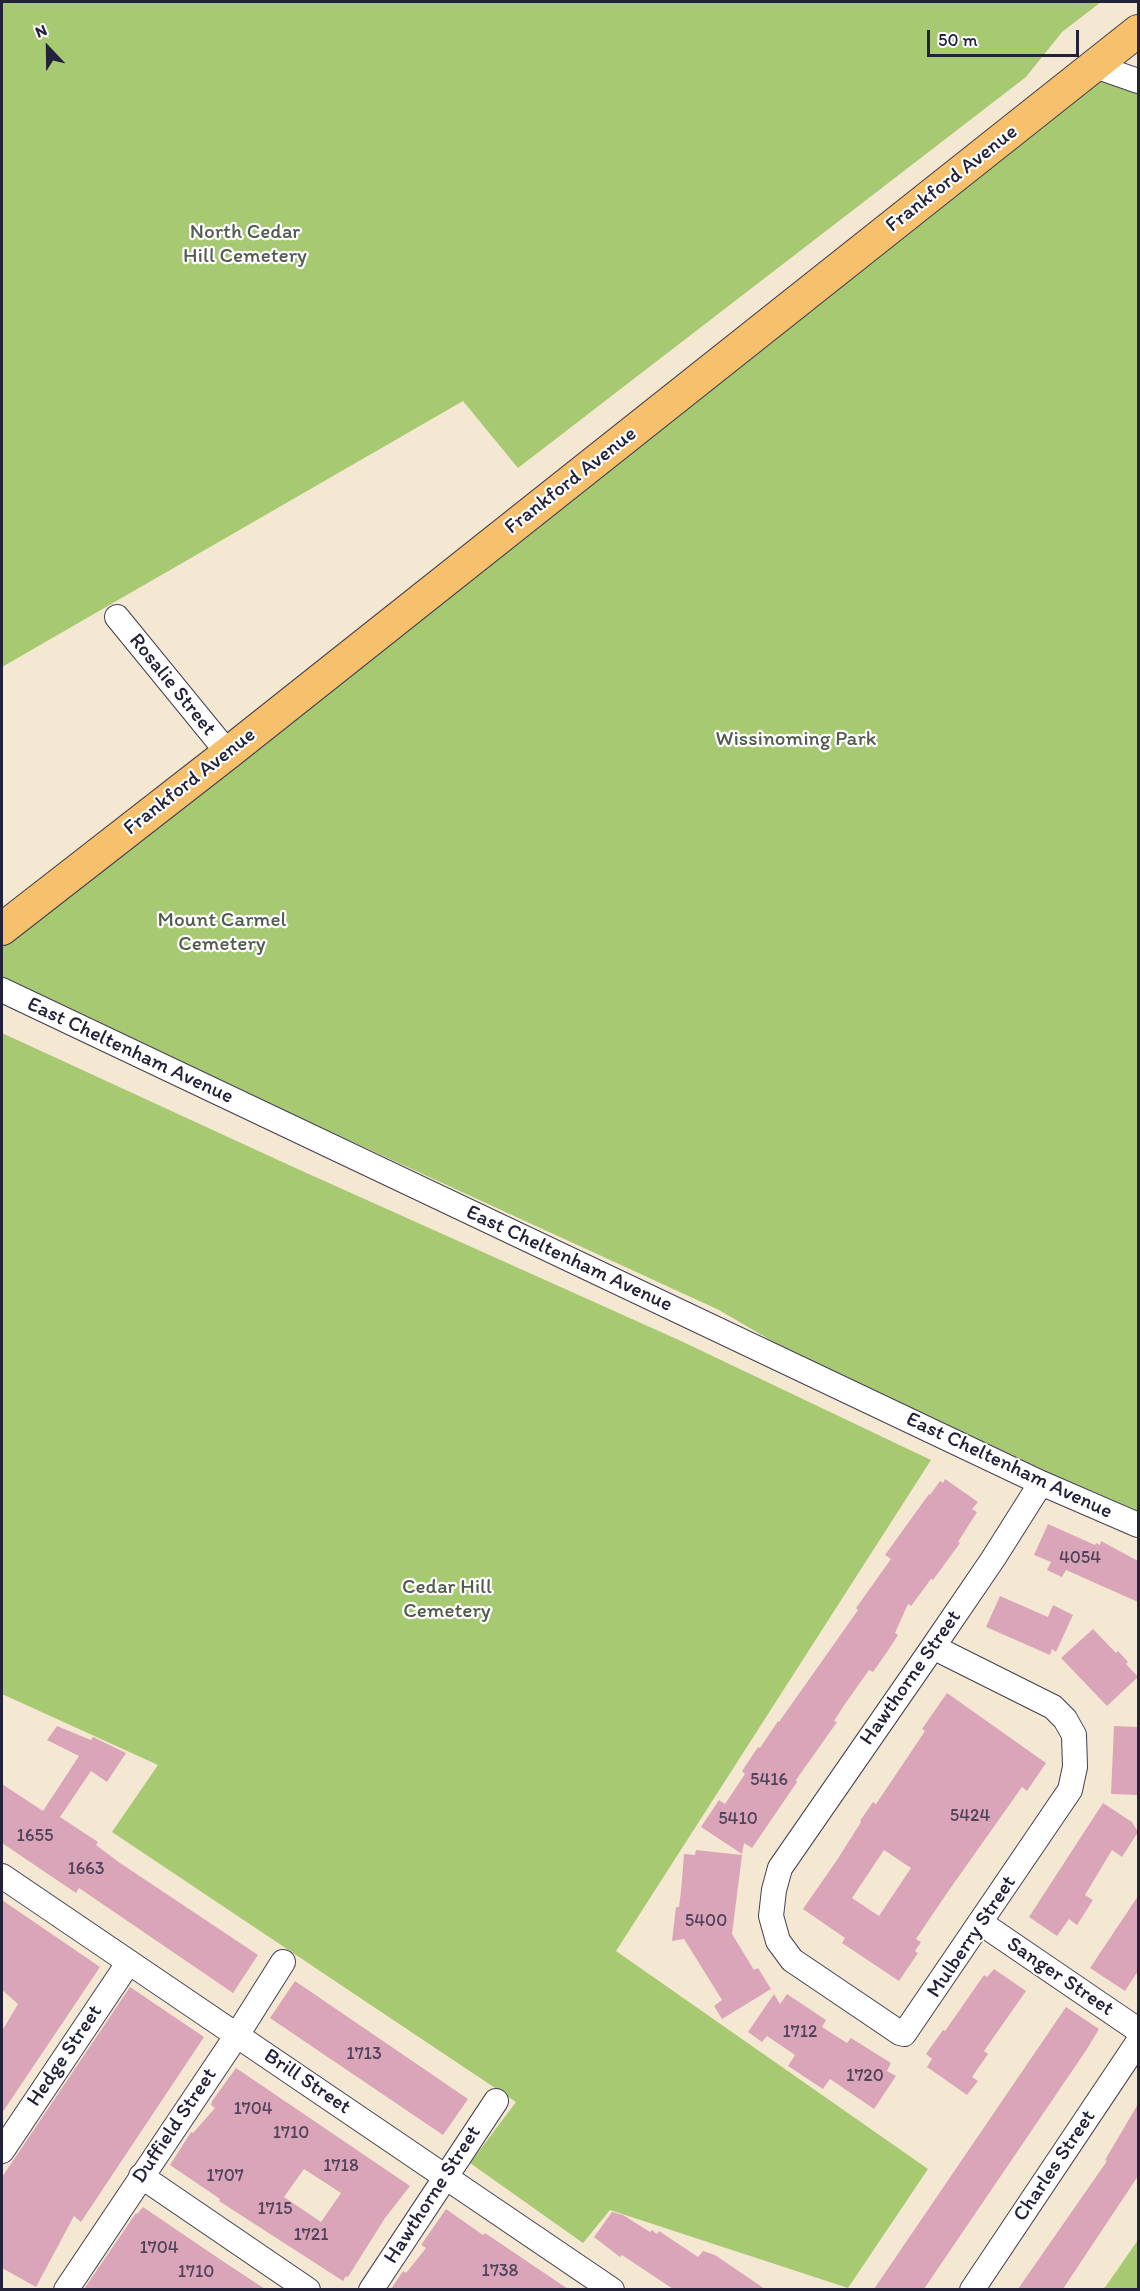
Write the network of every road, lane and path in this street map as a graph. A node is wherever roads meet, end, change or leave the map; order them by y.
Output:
1 (1138, 31) edge
2 (1095, 66) junction
3 (1138, 81) edge
4 (117, 617) dead end
5 (228, 753) junction
6 (2, 928) edge
7 (2, 990) edge
8 (1041, 1483) junction
9 (1138, 1525) edge
10 (933, 1647) junction
11 (3, 1881) edge
12 (981, 1923) junction
13 (129, 1962) junction
14 (283, 1962) dead end
15 (866, 2009) joint
16 (1138, 2030) edge
17 (237, 2035) junction
18 (1138, 2042) edge
19 (496, 2101) dead end
20 (2, 2151) edge
21 (141, 2176) junction
22 (446, 2177) junction
23 (66, 2289) edge
24 (308, 2289) edge
25 (371, 2289) edge
26 (612, 2289) edge
27 (972, 2289) edge

1 - 2 main road, Frankford Avenue
2 - 3 street
2 - 5 main road, Frankford Avenue
4 - 5 street, Rosalie Street
5 - 6 main road, Frankford Avenue
7 - 8 street, East Cheltenham Avenue
8 - 9 street, East Cheltenham Avenue
8 - 10 street, Hawthorne Street
10 - 12 street, Mulberry Street
10 - 15 street, Hawthorne Street
11 - 13 street, Brill Street
12 - 15 street, Mulberry Street
12 - 16 street, Sanger Street
13 - 17 street, Brill Street
13 - 20 street, Hedge Street
14 - 17 street, Duffield Street
17 - 21 street, Duffield Street
17 - 22 street, Brill Street
18 - 27 street, Charles Street
19 - 22 street, Hawthorne Street
21 - 23 street, Duffield Street
21 - 24 street
22 - 25 street, Hawthorne Street
22 - 26 street, Brill Street

